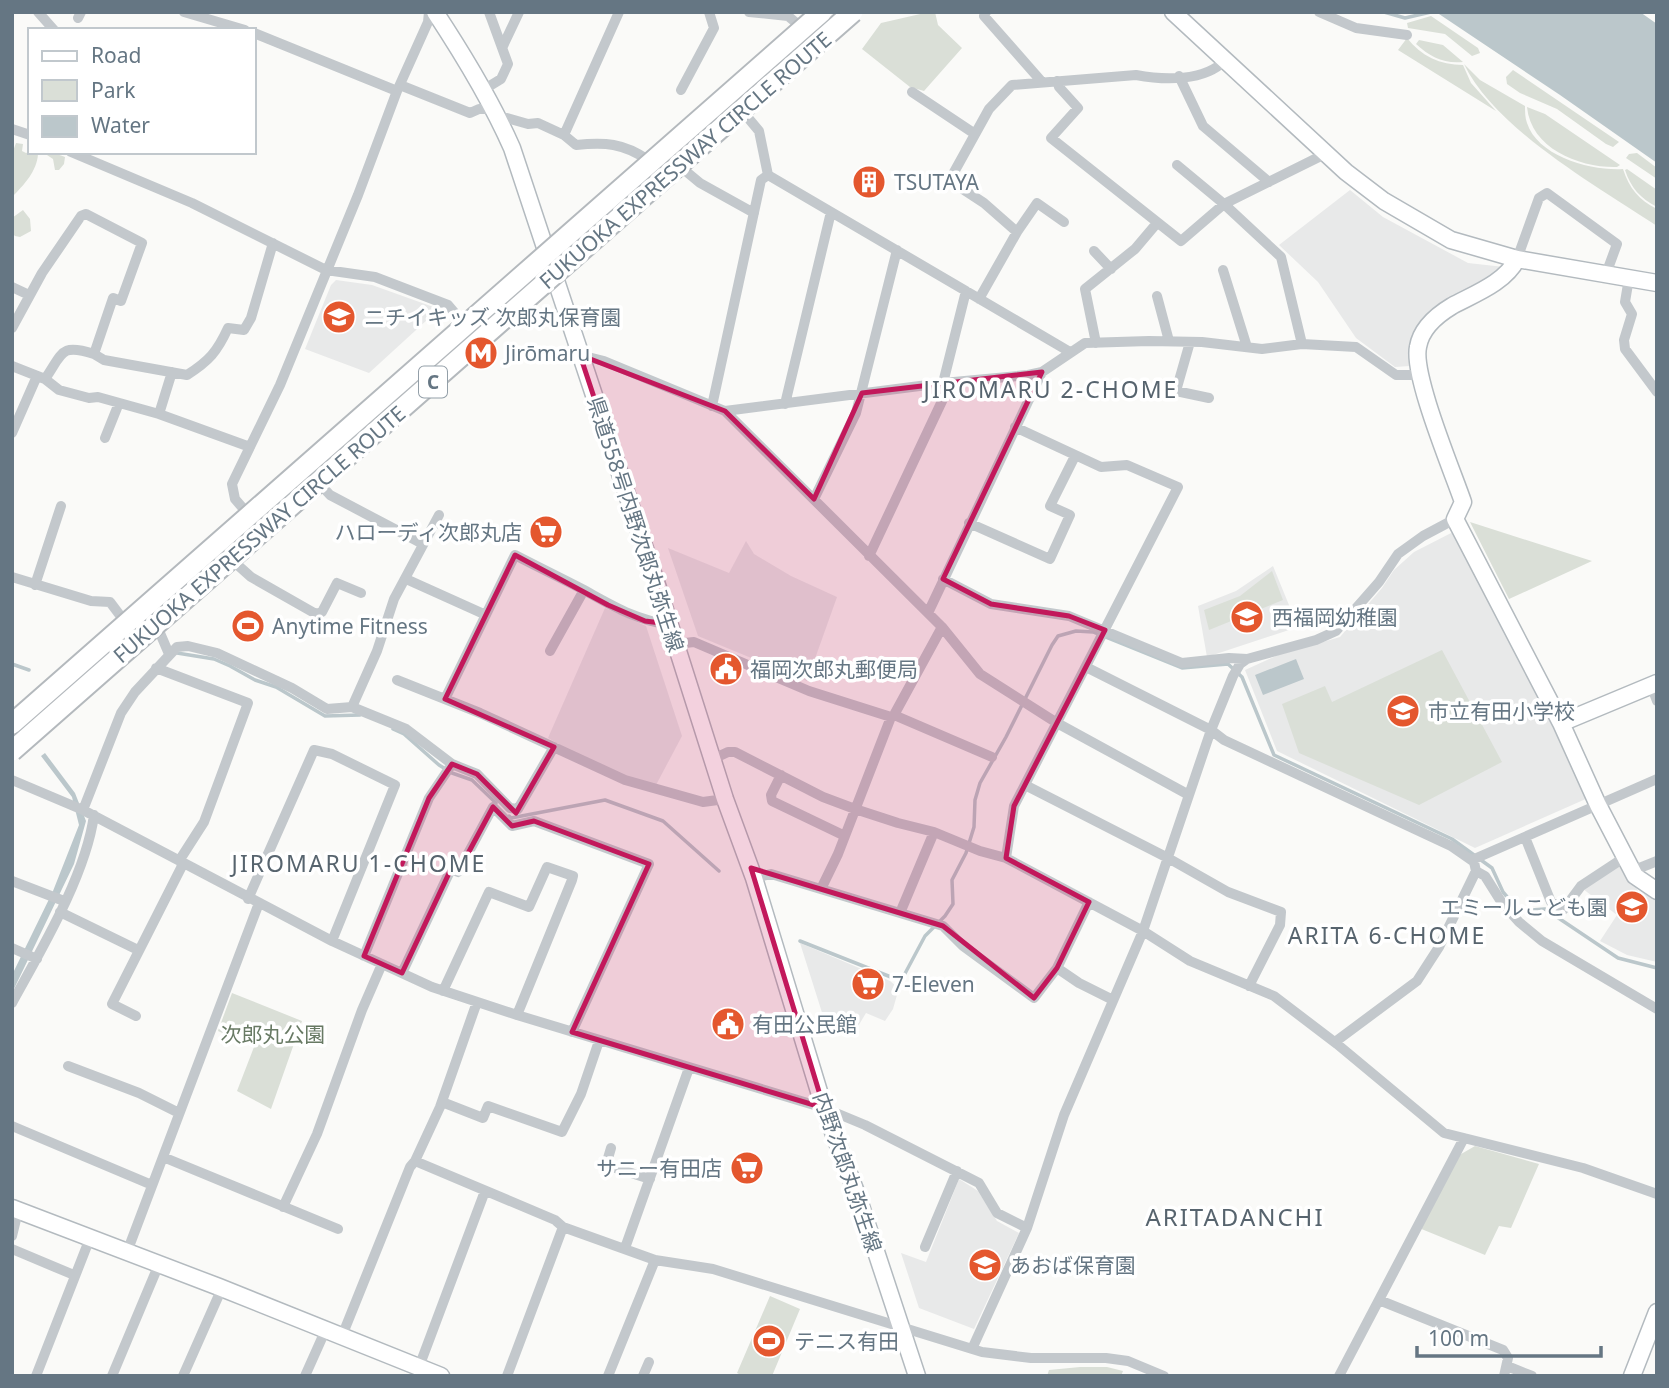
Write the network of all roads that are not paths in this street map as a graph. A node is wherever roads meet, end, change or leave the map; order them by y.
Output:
1 (38, 12) edge
2 (185, 12) edge
3 (429, 12) edge
4 (435, 12) edge
5 (489, 12) edge
6 (519, 12) edge
7 (619, 12) edge
8 (709, 12) edge
9 (748, 12) edge
10 (822, 12) edge
11 (853, 12) edge
12 (986, 12) edge
13 (1173, 12) edge
14 (1319, 12) edge
15 (801, 27) dead end
16 (52, 28) edge
17 (238, 28) edge
18 (256, 34) edge
19 (1407, 35) dead end
20 (503, 46) junction
21 (1225, 60) junction
22 (1179, 76) junction
23 (1057, 81) junction
24 (1042, 82) junction
25 (399, 88) junction
26 (483, 90) junction
27 (681, 90) dead end
28 (912, 92) dead end
29 (744, 113) dead end
30 (497, 115) junction
31 (975, 134) junction
32 (564, 135) junction
33 (76, 154) edge
34 (1325, 154) junction
35 (648, 160) dead end
36 (1177, 165) dead end
37 (682, 168) dead end
38 (768, 175) junction
39 (1269, 182) junction
40 (1224, 204) junction
41 (831, 212) junction
42 (754, 213) junction
43 (1064, 222) dead end
44 (1157, 223) junction
45 (1017, 232) junction
46 (273, 243) junction
47 (897, 250) junction
48 (1094, 251) dead end
49 (1517, 259) junction
50 (1111, 269) junction
51 (326, 270) junction
52 (1223, 270) dead end
53 (1606, 274) junction
54 (1629, 278) junction
55 (1657, 283) edge
56 (12, 287) edge
57 (966, 291) junction
58 (29, 295) junction
59 (1157, 296) dead end
60 (979, 299) junction
61 (465, 325) dead end
62 (12, 328) edge
63 (1169, 341) junction
64 (1190, 342) junction
65 (1096, 343) junction
66 (1302, 344) junction
67 (1247, 347) junction
68 (1070, 352) junction
69 (94, 354) junction
70 (580, 355) junction
71 (12, 366) edge
72 (172, 372) junction
73 (1042, 372) junction
74 (1419, 375) junction
75 (41, 378) junction
76 (947, 382) junction
77 (1657, 392) edge
78 (862, 393) junction
79 (1209, 398) dead end
80 (119, 403) junction
81 (785, 404) junction
82 (712, 406) junction
83 (725, 411) junction
84 (159, 414) junction
85 (1016, 427) junction
86 (12, 433) edge
87 (105, 438) dead end
88 (250, 447) junction
89 (1075, 456) junction
90 (320, 484) dead end
91 (814, 499) junction
92 (61, 506) dead end
93 (248, 514) dead end
94 (439, 515) dead end
95 (1455, 519) junction
96 (969, 523) junction
97 (423, 544) junction
98 (869, 556) junction
99 (233, 560) dead end
100 (12, 577) edge
101 (406, 579) junction
102 (943, 579) junction
103 (35, 585) junction
104 (584, 590) junction
105 (361, 593) dead end
106 (928, 613) junction
107 (486, 615) junction
108 (125, 622) dead end
109 (670, 625) junction
110 (158, 626) dead end
111 (942, 627) junction
112 (1103, 635) junction
113 (676, 644) junction
114 (550, 651) dead end
115 (169, 654) junction
116 (1243, 661) junction
117 (1086, 667) junction
118 (156, 668) junction
119 (397, 680) dead end
120 (1655, 689) edge
121 (444, 699) junction
122 (352, 707) junction
123 (892, 716) junction
124 (1057, 723) junction
125 (1561, 723) junction
126 (12, 724) edge
127 (1212, 730) junction
128 (554, 747) junction
129 (12, 751) edge
130 (992, 757) dead end
131 (713, 759) junction
132 (452, 764) junction
133 (781, 775) junction
134 (1657, 779) edge
135 (12, 780) edge
136 (1025, 785) junction
137 (1189, 795) junction
138 (724, 799) junction
139 (1598, 805) junction
140 (855, 809) junction
141 (88, 812) junction
142 (934, 832) junction
143 (845, 836) junction
144 (1525, 837) junction
145 (1006, 858) junction
146 (1168, 858) junction
147 (1657, 861) edge
148 (181, 862) junction
149 (1629, 864) junction
150 (1474, 866) junction
151 (754, 878) junction
152 (12, 881) edge
153 (821, 889) junction
154 (1657, 891) edge
155 (253, 901) junction
156 (1089, 902) junction
157 (62, 904) junction
158 (900, 913) junction
159 (1143, 931) junction
160 (332, 941) junction
161 (12, 948) edge
162 (138, 950) junction
163 (364, 956) junction
164 (37, 959) junction
165 (382, 964) junction
166 (1057, 968) junction
167 (781, 969) joint
168 (402, 973) junction
169 (1249, 986) junction
170 (443, 991) junction
171 (1113, 1000) junction
172 (477, 1002) junction
173 (12, 1003) edge
174 (1657, 1009) edge
175 (517, 1015) junction
176 (136, 1016) dead end
177 (572, 1032) junction
178 (599, 1041) junction
179 (1335, 1042) junction
180 (68, 1066) dead end
181 (689, 1068) junction
182 (442, 1102) junction
183 (824, 1108) junction
184 (179, 1113) junction
185 (12, 1126) edge
186 (1464, 1138) junction
187 (611, 1148) dead end
188 (163, 1157) junction
189 (415, 1161) junction
190 (957, 1171) junction
191 (650, 1179) junction
192 (152, 1185) junction
193 (485, 1191) junction
194 (1657, 1194) edge
195 (283, 1207) junction
196 (15, 1209) edge
197 (563, 1227) junction
198 (1027, 1228) junction
199 (338, 1229) dead end
200 (12, 1236) edge
201 (90, 1238) junction
202 (925, 1247) dead end
203 (625, 1248) junction
204 (12, 1249) edge
205 (127, 1252) junction
206 (655, 1260) junction
207 (159, 1264) junction
208 (74, 1275) junction
209 (222, 1288) junction
210 (1379, 1300) junction
211 (1657, 1312) edge
212 (900, 1326) junction
213 (326, 1329) junction
214 (342, 1336) junction
215 (972, 1349) junction
216 (649, 1362) dead end
217 (419, 1367) junction
218 (1506, 1371) edge
219 (36, 1376) edge
220 (112, 1376) edge
221 (183, 1376) edge
222 (305, 1376) edge
223 (441, 1376) edge
224 (507, 1376) edge
225 (608, 1376) edge
226 (643, 1376) edge
227 (917, 1376) edge
228 (1164, 1376) edge
229 (1339, 1376) edge
230 (1532, 1376) edge
231 (1632, 1376) edge

1 - 16 street
2 - 17 street
3 - 25 street
4 - 26 street, 県道558号内野次郎丸弥生線
5 - 20 street
6 - 20 street
7 - 32 street
8 - 27 street
9 - 15 street
10 - 126 highway, FUKUOKA EXPRESSWAY CIRCLE ROUTE / C, bridge
11 - 129 highway, FUKUOKA EXPRESSWAY CIRCLE ROUTE / C, bridge
12 - 24 street
13 - 21 street
14 - 19 street
18 - 25 street
20 - 26 street
21 - 22 street
21 - 34 street
22 - 23 street
22 - 39 street
23 - 24 street
23 - 44 street
24 - 31 street
25 - 30 street
25 - 51 street
26 - 30 street, 県道558号内野次郎丸弥生線
28 - 31 street
29 - 38 street
30 - 32 street
30 - 70 street, 県道558号内野次郎丸弥生線
31 - 45 street
32 - 35 street
33 - 46 street
34 - 39 street
34 - 49 street
36 - 40 street
37 - 42 street
38 - 41 street
38 - 42 street
39 - 40 street
40 - 44 street
40 - 66 street
41 - 47 street
41 - 81 street
42 - 82 street
43 - 45 street
44 - 50 street
45 - 60 street
46 - 51 street
46 - 72 street
47 - 57 street
47 - 78 street
48 - 50 street
49 - 53 street
49 - 53 street
49 - 74 street
50 - 65 street
51 - 61 street
51 - 88 street
52 - 67 street
53 - 54 street
54 - 55 street
54 - 77 street
56 - 58 street
57 - 60 street
57 - 76 street
58 - 62 street
58 - 69 street
59 - 63 street
60 - 68 street
63 - 64 street
63 - 65 street
64 - 67 street
64 - 79 street
65 - 68 street
66 - 67 street
66 - 74 street
68 - 73 street
69 - 72 street
69 - 75 street
70 - 82 street
70 - 109 street, 県道558号内野次郎丸弥生線
71 - 75 street
72 - 84 street
73 - 76 street
73 - 85 street
74 - 95 street
75 - 80 street
75 - 86 street
76 - 78 street
76 - 98 street
78 - 81 street
78 - 91 street
80 - 84 street
80 - 87 street
81 - 83 street
82 - 83 street
83 - 91 street
84 - 88 street
85 - 89 street
85 - 96 street
88 - 93 street
89 - 96 street
89 - 112 street
90 - 97 street
91 - 98 street
92 - 103 street
94 - 97 street
95 - 116 street
95 - 125 street
96 - 102 street
97 - 101 street
98 - 106 street
99 - 105 street
100 - 103 street
101 - 107 street
101 - 122 street
102 - 106 street
102 - 112 street
103 - 108 street
104 - 107 street
104 - 109 street
104 - 114 street
106 - 111 street
107 - 121 street
109 - 113 street, 県道558号内野次郎丸弥生線
110 - 115 street
111 - 123 street
111 - 124 street
112 - 116 street
112 - 117 street
113 - 123 street
113 - 131 street, 県道558号内野次郎丸弥生線
115 - 118 street
115 - 122 street
116 - 127 street
117 - 124 street
117 - 127 street
118 - 141 street
118 - 148 street
119 - 121 street
120 - 125 street
121 - 128 street
122 - 132 street
123 - 130 street
123 - 140 street
124 - 136 street
124 - 137 street
125 - 139 street
127 - 137 street
127 - 150 street
128 - 132 street
128 - 138 street
131 - 133 street
131 - 138 street, 県道558号内野次郎丸弥生線
132 - 163 street
133 - 140 street
133 - 143 street
134 - 139 street
135 - 141 street
136 - 145 street
136 - 146 street
137 - 146 street
138 - 151 street, 県道558号内野次郎丸弥生線
139 - 144 street
139 - 149 street
140 - 142 street
140 - 143 street
141 - 148 street
141 - 157 street
142 - 145 street
142 - 158 street
143 - 153 street
144 - 149 street
144 - 150 street
145 - 156 street
146 - 159 street
146 - 169 street
147 - 149 street
148 - 155 street
148 - 162 street
149 - 154 street
150 - 174 street
150 - 179 street
151 - 153 street
151 - 167 street, 県道558号内野次郎丸弥生線
152 - 157 street
153 - 158 street
155 - 160 street
155 - 160 street
155 - 184 street
156 - 159 street
156 - 166 street
157 - 162 street
157 - 164 street
158 - 166 street
159 - 169 street
159 - 171 street
160 - 163 street
161 - 164 street
162 - 176 street
163 - 165 street
164 - 173 street
165 - 168 street
165 - 195 street
166 - 171 street
167 - 183 street, 内野次郎丸弥生線
168 - 170 street
168 - 177 street
169 - 179 street
170 - 172 street
170 - 175 street
171 - 198 street
172 - 175 street
172 - 182 street
175 - 177 street
177 - 178 street
178 - 181 street
178 - 182 street
179 - 186 street
180 - 184 street
181 - 183 street
181 - 191 street
182 - 189 street
183 - 190 street
183 - 212 street, 内野次郎丸弥生線
184 - 188 street
185 - 192 street
186 - 194 street
186 - 210 street
187 - 191 street
188 - 192 street
188 - 195 street
189 - 193 street
189 - 214 street
190 - 198 street
190 - 202 street
191 - 203 street
192 - 205 street
193 - 197 street
193 - 217 street
195 - 199 street
196 - 200 street
196 - 201 street
197 - 203 street
197 - 224 street
198 - 215 street
201 - 205 street
201 - 208 street
203 - 206 street
204 - 208 street
205 - 207 street
206 - 212 street
206 - 225 street
207 - 209 street
207 - 220 street
208 - 219 street
209 - 213 street
209 - 221 street
210 - 218 street
210 - 229 street
211 - 231 street
212 - 215 street
212 - 227 street, 内野次郎丸弥生線
213 - 214 street
213 - 222 street
214 - 217 street
215 - 228 street
216 - 226 street
217 - 223 street
218 - 230 street

